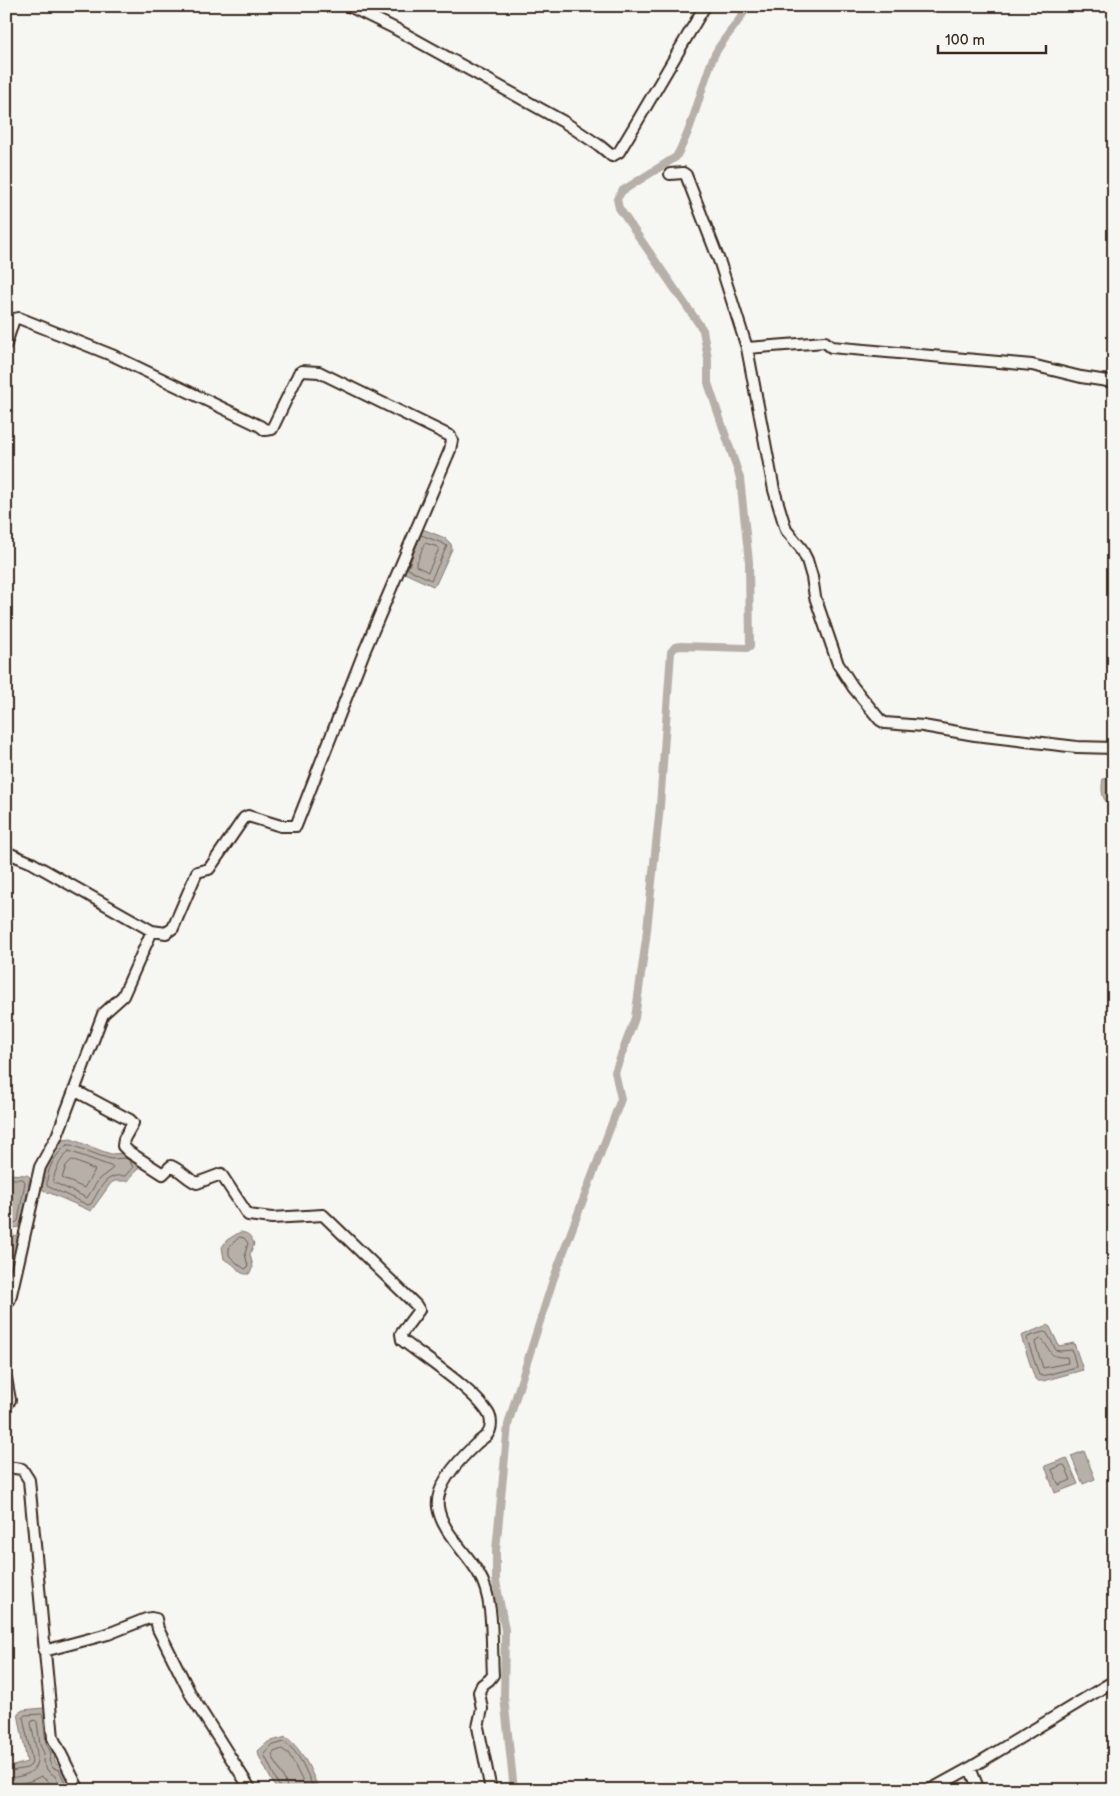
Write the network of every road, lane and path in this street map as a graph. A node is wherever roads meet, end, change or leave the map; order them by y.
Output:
1 (349, 6) edge
2 (705, 6) edge
3 (670, 174) dead end
4 (6, 344) edge
5 (747, 348) junction
6 (1114, 382) edge
7 (1114, 748) edge
8 (6, 852) edge
9 (152, 931) junction
10 (74, 1090) junction
11 (6, 1305) edge
12 (6, 1378) edge
13 (6, 1406) edge
14 (6, 1467) edge
15 (44, 1651) junction
16 (1114, 1681) edge
17 (970, 1768) junction
18 (79, 1790) edge
19 (251, 1790) edge
20 (491, 1790) edge
21 (930, 1790) edge
22 (979, 1790) edge

1 - 2 street
3 - 5 street
4 - 9 street
5 - 6 street
5 - 7 street
8 - 9 street
9 - 10 street
10 - 11 street
10 - 20 street
12 - 13 street
14 - 15 street
15 - 18 street
15 - 19 street
16 - 17 street
17 - 21 street
17 - 22 street

